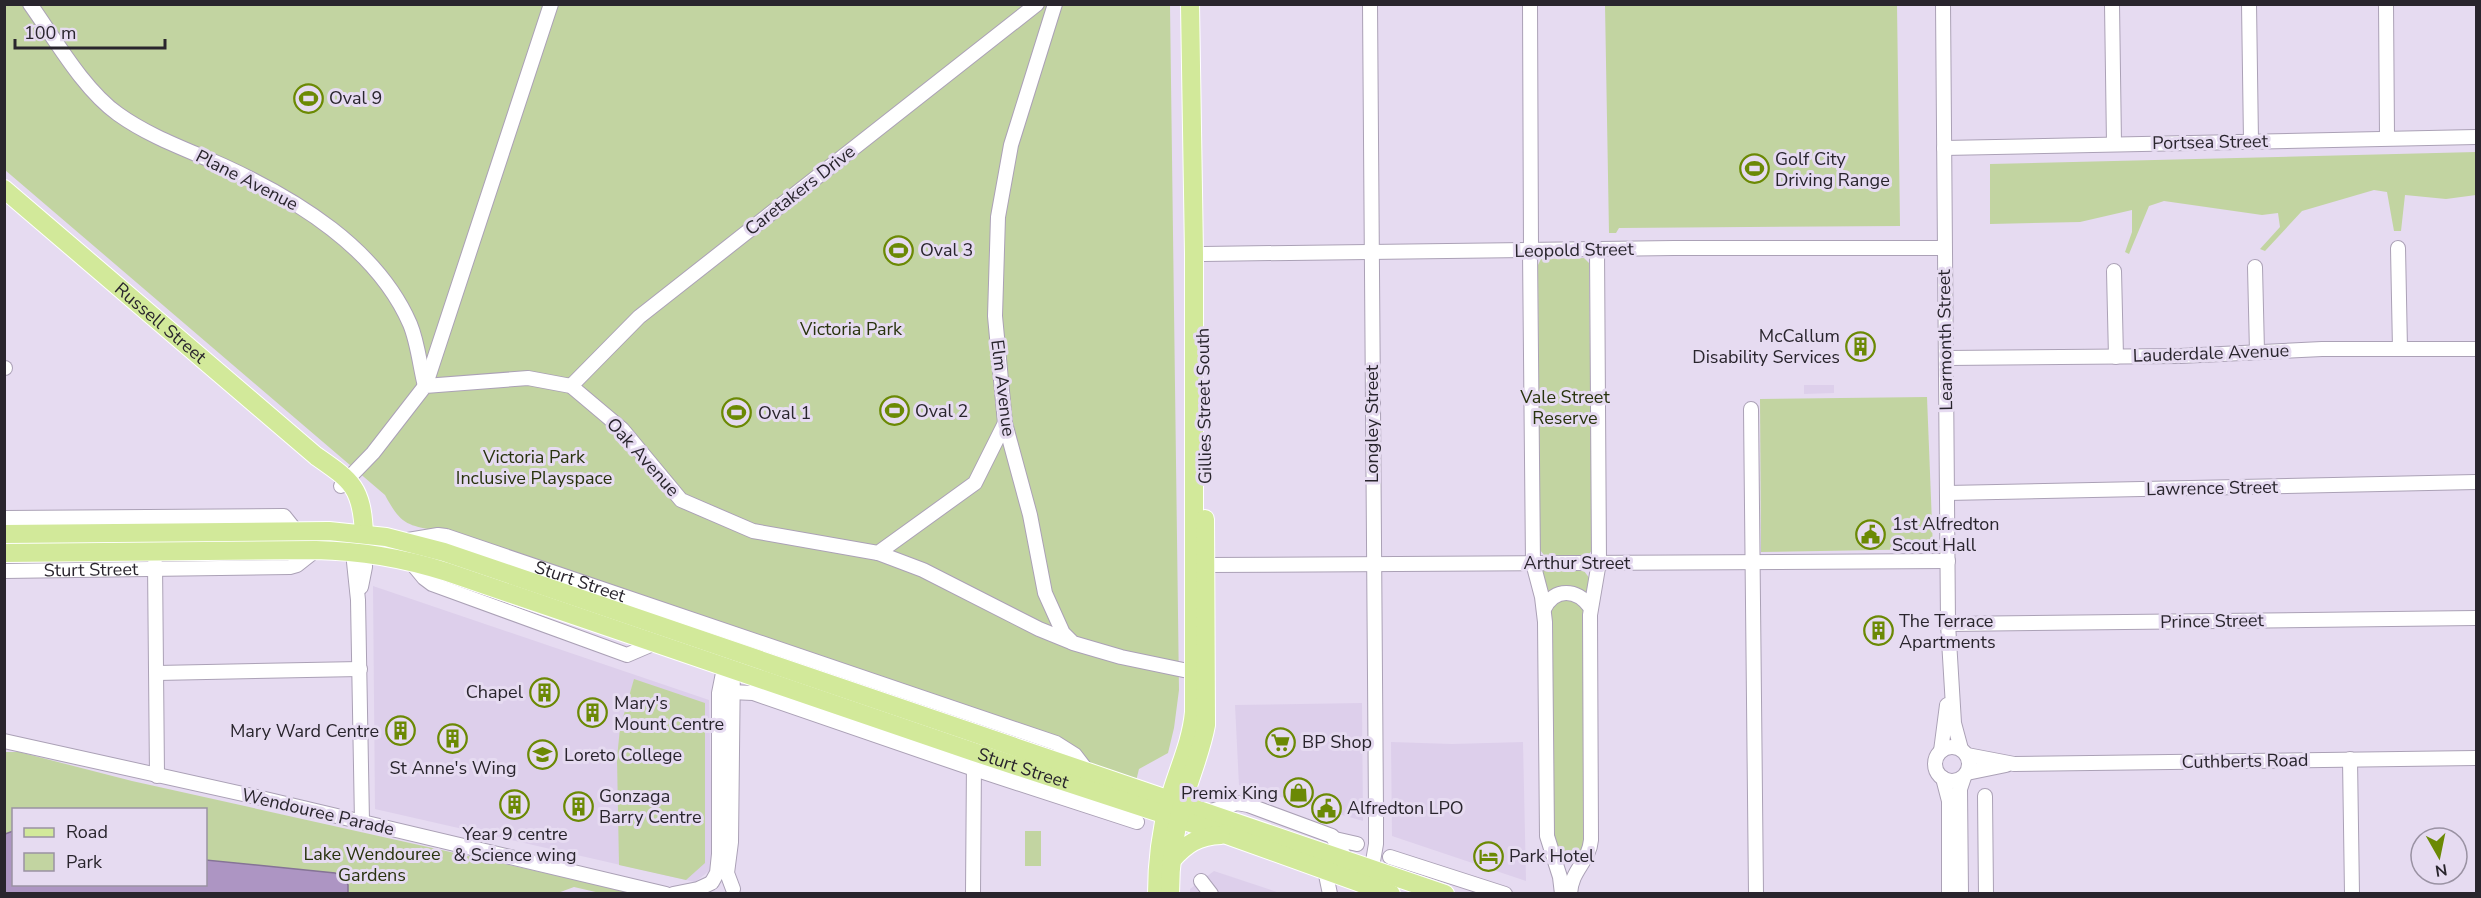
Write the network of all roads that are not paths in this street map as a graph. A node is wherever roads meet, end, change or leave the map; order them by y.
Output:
1 (30, 4) edge
2 (551, 4) edge
3 (1037, 4) edge
4 (1055, 4) edge
5 (1190, 4) edge
6 (1200, 4) edge
7 (1370, 4) edge
8 (1530, 4) edge
9 (1943, 4) edge
10 (2112, 4) edge
11 (2249, 4) edge
12 (2386, 4) edge
13 (2476, 137) edge
14 (2387, 138) junction
15 (2251, 141) junction
16 (2114, 144) junction
17 (1944, 148) junction
18 (4, 189) edge
19 (1944, 248) junction
20 (2398, 248) dead end
21 (1597, 249) junction
22 (1531, 251) junction
23 (1371, 252) junction
24 (1198, 254) junction
25 (2255, 267) dead end
26 (2114, 272) dead end
27 (2400, 349) junction
28 (2476, 350) edge
29 (2258, 352) junction
30 (2116, 357) junction
31 (1946, 358) junction
32 (425, 386) junction
33 (571, 386) junction
34 (1751, 410) dead end
35 (1005, 423) junction
36 (2476, 482) edge
37 (345, 484) junction
38 (1947, 493) junction
39 (4, 518) edge
40 (296, 531) junction
41 (358, 533) junction
42 (4, 534) edge
43 (358, 552) junction
44 (4, 553) edge
45 (878, 553) junction
46 (155, 560) junction
47 (1948, 561) junction
48 (1599, 562) junction
49 (1754, 562) junction
50 (1533, 563) junction
51 (1373, 564) junction
52 (1199, 565) junction
53 (4, 571) edge
54 (613, 601) junction
55 (1590, 607) junction
56 (1544, 609) junction
57 (2476, 618) edge
58 (1948, 624) junction
59 (1073, 643) junction
60 (729, 659) junction
61 (360, 669) junction
62 (1193, 672) junction
63 (157, 673) junction
64 (1950, 676) junction
65 (731, 692) junction
66 (4, 741) edge
67 (1941, 751) junction
68 (1964, 752) junction
69 (2476, 758) edge
70 (2350, 759) junction
71 (974, 761) junction
72 (2014, 764) junction
73 (1088, 772) junction
74 (1965, 775) junction
75 (157, 776) junction
76 (1942, 778) junction
77 (1960, 795) junction
78 (1985, 796) dead end
79 (1174, 809) junction
80 (1208, 812) junction
81 (1985, 821) junction
82 (362, 822) junction
83 (1137, 822) dead end
84 (1227, 835) junction
85 (1335, 839) junction
86 (1357, 844) dead end
87 (1172, 860) junction
88 (1347, 860) junction
89 (1556, 862) junction
90 (1582, 862) junction
91 (1428, 868) junction
92 (1325, 870) junction
93 (1381, 880) edge
94 (1201, 881) dead end
95 (709, 886) edge
96 (734, 891) edge
97 (1955, 892) edge
98 (1987, 893) edge
99 (666, 894) edge
100 (673, 894) edge
101 (973, 894) edge
102 (1157, 894) edge
103 (1170, 894) edge
104 (1211, 894) edge
105 (1330, 894) edge
106 (1445, 894) edge
107 (1505, 894) edge
108 (1562, 894) edge
109 (1570, 894) edge
110 (1756, 894) edge
111 (2352, 894) edge

1 - 32 street, Plane Avenue
2 - 32 street
3 - 33 street, Caretakers Drive
4 - 35 street, Elm Avenue
5 - 24 main road, Gillies Street South
6 - 24 main road, Gillies Street South
7 - 23 street, Longley Street
8 - 22 street
9 - 17 street, Learmonth Street
10 - 16 street
11 - 15 street
12 - 14 street
13 - 14 street, Portsea Street
14 - 15 street, Portsea Street
15 - 16 street, Portsea Street
16 - 17 street, Portsea Street
17 - 19 street, Learmonth Street
18 - 37 main road, Russell Street
19 - 21 street, Leopold Street
19 - 31 street, Learmonth Street
20 - 27 street
21 - 22 street, Leopold Street
21 - 48 street
22 - 23 street, Leopold Street
22 - 50 street
23 - 24 street, Leopold Street
23 - 51 street, Longley Street
24 - 52 main road, Gillies Street South
25 - 29 street
26 - 30 street
27 - 28 street, Lauderdale Avenue
27 - 29 street, Lauderdale Avenue
29 - 30 street, Lauderdale Avenue
30 - 31 street, Lauderdale Avenue
31 - 38 street, Learmonth Street
32 - 33 street, Oak Avenue
32 - 37 street
33 - 45 street, Oak Avenue
34 - 49 street
35 - 45 street
35 - 59 street, Elm Avenue
36 - 38 street, Lawrence Street
37 - 41 main road, Russell Street
38 - 47 street, Learmonth Street
39 - 40 street
40 - 41 main road, Sturt Street
40 - 42 main road, Sturt Street
41 - 43 street, Russell Street
41 - 54 main road, Sturt Street
43 - 46 main road, Sturt Street
43 - 60 main road, Sturt Street
43 - 61 street, Russell Street
44 - 46 main road, Sturt Street
45 - 59 street, Oak Avenue
46 - 53 street, Sturt Street
46 - 63 street
47 - 49 street, Arthur Street
47 - 58 street, Learmonth Street
48 - 49 street, Arthur Street
48 - 50 street, Arthur Street
48 - 55 street
49 - 110 street
50 - 51 street, Arthur Street
50 - 56 street
51 - 52 street, Arthur Street
51 - 93 street, Longley Street
52 - 62 main road, Gillies Street South
52 - 79 main road, Gillies Street South
54 - 60 main road, Sturt Street
54 - 73 street, Sturt Street
55 - 56 street
55 - 90 street
56 - 89 street
57 - 58 street, Prince Street
58 - 64 street, Learmonth Street
59 - 62 street
60 - 65 street
60 - 71 main road, Sturt Street
60 - 73 main road, Sturt Street
60 - 95 street
61 - 63 street
61 - 82 street, Russell Street
62 - 79 main road, Gillies Street South
63 - 75 street
64 - 67 street, Learmonth Street
64 - 68 street, Learmonth Street
65 - 71 street, Sturt Street
65 - 96 street
66 - 75 street, Wendouree Parade
67 - 68 street
67 - 76 street
68 - 72 street, Cuthberts Road
68 - 74 street
69 - 70 street, Cuthberts Road
70 - 72 street, Cuthberts Road
70 - 111 street
71 - 79 main road, Sturt Street
71 - 83 street, Sturt Street
71 - 101 street
72 - 74 street, Cuthberts Road
73 - 79 main road, Sturt Street
74 - 76 street
74 - 77 street
75 - 82 street, Wendouree Parade
76 - 97 street
77 - 81 street
77 - 97 street
78 - 81 street
79 - 80 main road, Sturt Street
79 - 84 main road, Sturt Street
79 - 87 main road
79 - 102 main road
80 - 85 street
80 - 88 main road, Sturt Street
81 - 98 street
82 - 99 street, Wendouree Parade
84 - 87 main road
84 - 92 main road, Sturt Street
85 - 86 street
85 - 88 street
87 - 103 main road
88 - 93 main road, Sturt Street
89 - 90 street
89 - 108 street
90 - 109 street
91 - 93 street
91 - 93 street, Sturt Street
91 - 107 street, Sturt Street
92 - 93 main road, Sturt Street
92 - 105 street
93 - 106 main road, Sturt Street
94 - 104 street
95 - 96 street
95 - 100 street
97 - 98 street

